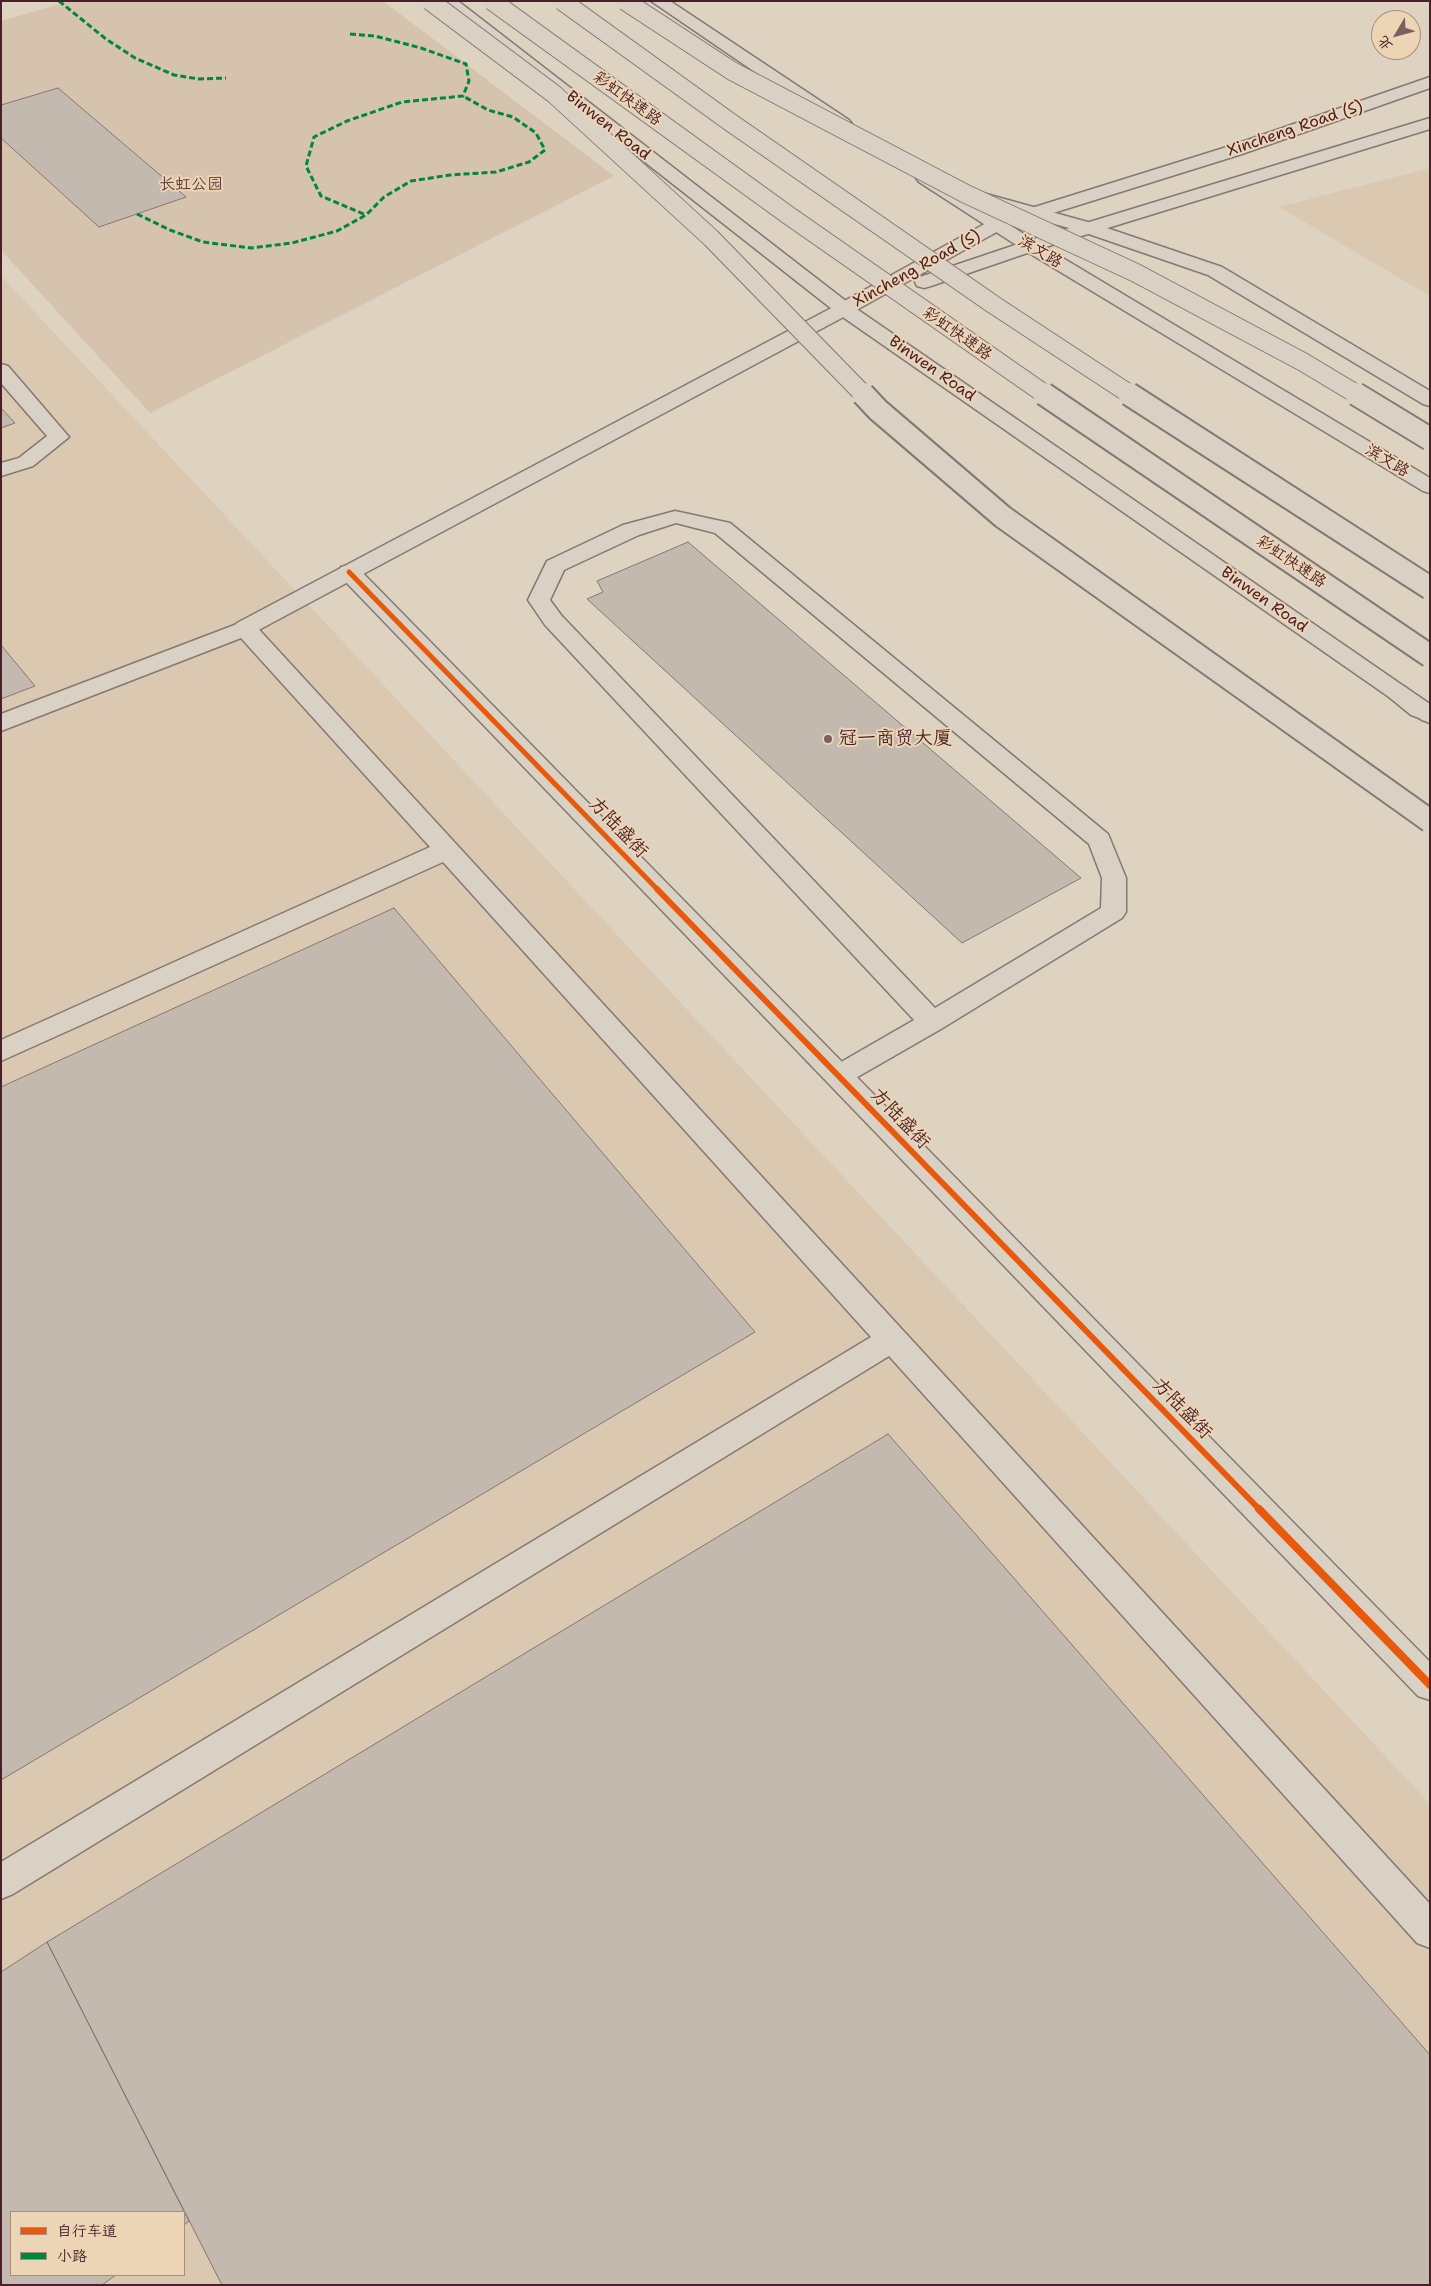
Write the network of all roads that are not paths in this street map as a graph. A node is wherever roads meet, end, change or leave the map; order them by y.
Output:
1 (430, 1) edge
2 (448, 1) edge
3 (492, 1) edge
4 (562, 1) edge
5 (625, 1) edge
6 (659, 1) edge
7 (1430, 82) edge
8 (1430, 123) edge
9 (934, 184) junction
10 (1036, 213) junction
11 (996, 225) junction
12 (1089, 228) junction
13 (1030, 246) junction
14 (844, 309) junction
15 (1, 370) edge
16 (1430, 400) edge
17 (1430, 439) edge
18 (1, 470) edge
19 (1430, 487) edge
20 (349, 572) junction
21 (1430, 588) edge
22 (245, 628) junction
23 (1430, 656) edge
24 (1430, 717) edge
25 (1, 723) edge
26 (1430, 821) edge
27 (447, 850) junction
28 (932, 1022) junction
29 (1, 1050) edge
30 (838, 1076) junction
31 (892, 1339) junction
32 (1430, 1685) edge
33 (1, 1882) edge
34 (1430, 1930) edge

1 - 26 main road, bridge
2 - 14 main road, Binwen Road
3 - 23 main road, 彩虹快速路, bridge
4 - 21 main road, bridge
5 - 17 main road, bridge
6 - 9 main road, 滨文路
7 - 10 main road, Xincheng Road (S)
8 - 12 main road, Xincheng Road (S)
9 - 10 main road
9 - 11 main road, 滨文路
10 - 11 main road, Xincheng Road (S)
10 - 12 main road
11 - 13 main road, 滨文路
11 - 14 main road, Xincheng Road (S)
12 - 13 main road, Xincheng Road (S)
12 - 16 main road
13 - 14 main road, Xincheng Road (S)
13 - 19 main road, 滨文路
14 - 20 main road
14 - 24 main road, Binwen Road
15 - 18 main road
20 - 22 main road
20 - 30 main road, 方陆盛街
22 - 25 main road
22 - 27 main road
27 - 29 main road
27 - 31 main road
28 - 28 main road
28 - 30 main road
30 - 32 main road, 方陆盛街
31 - 33 main road
31 - 34 main road

